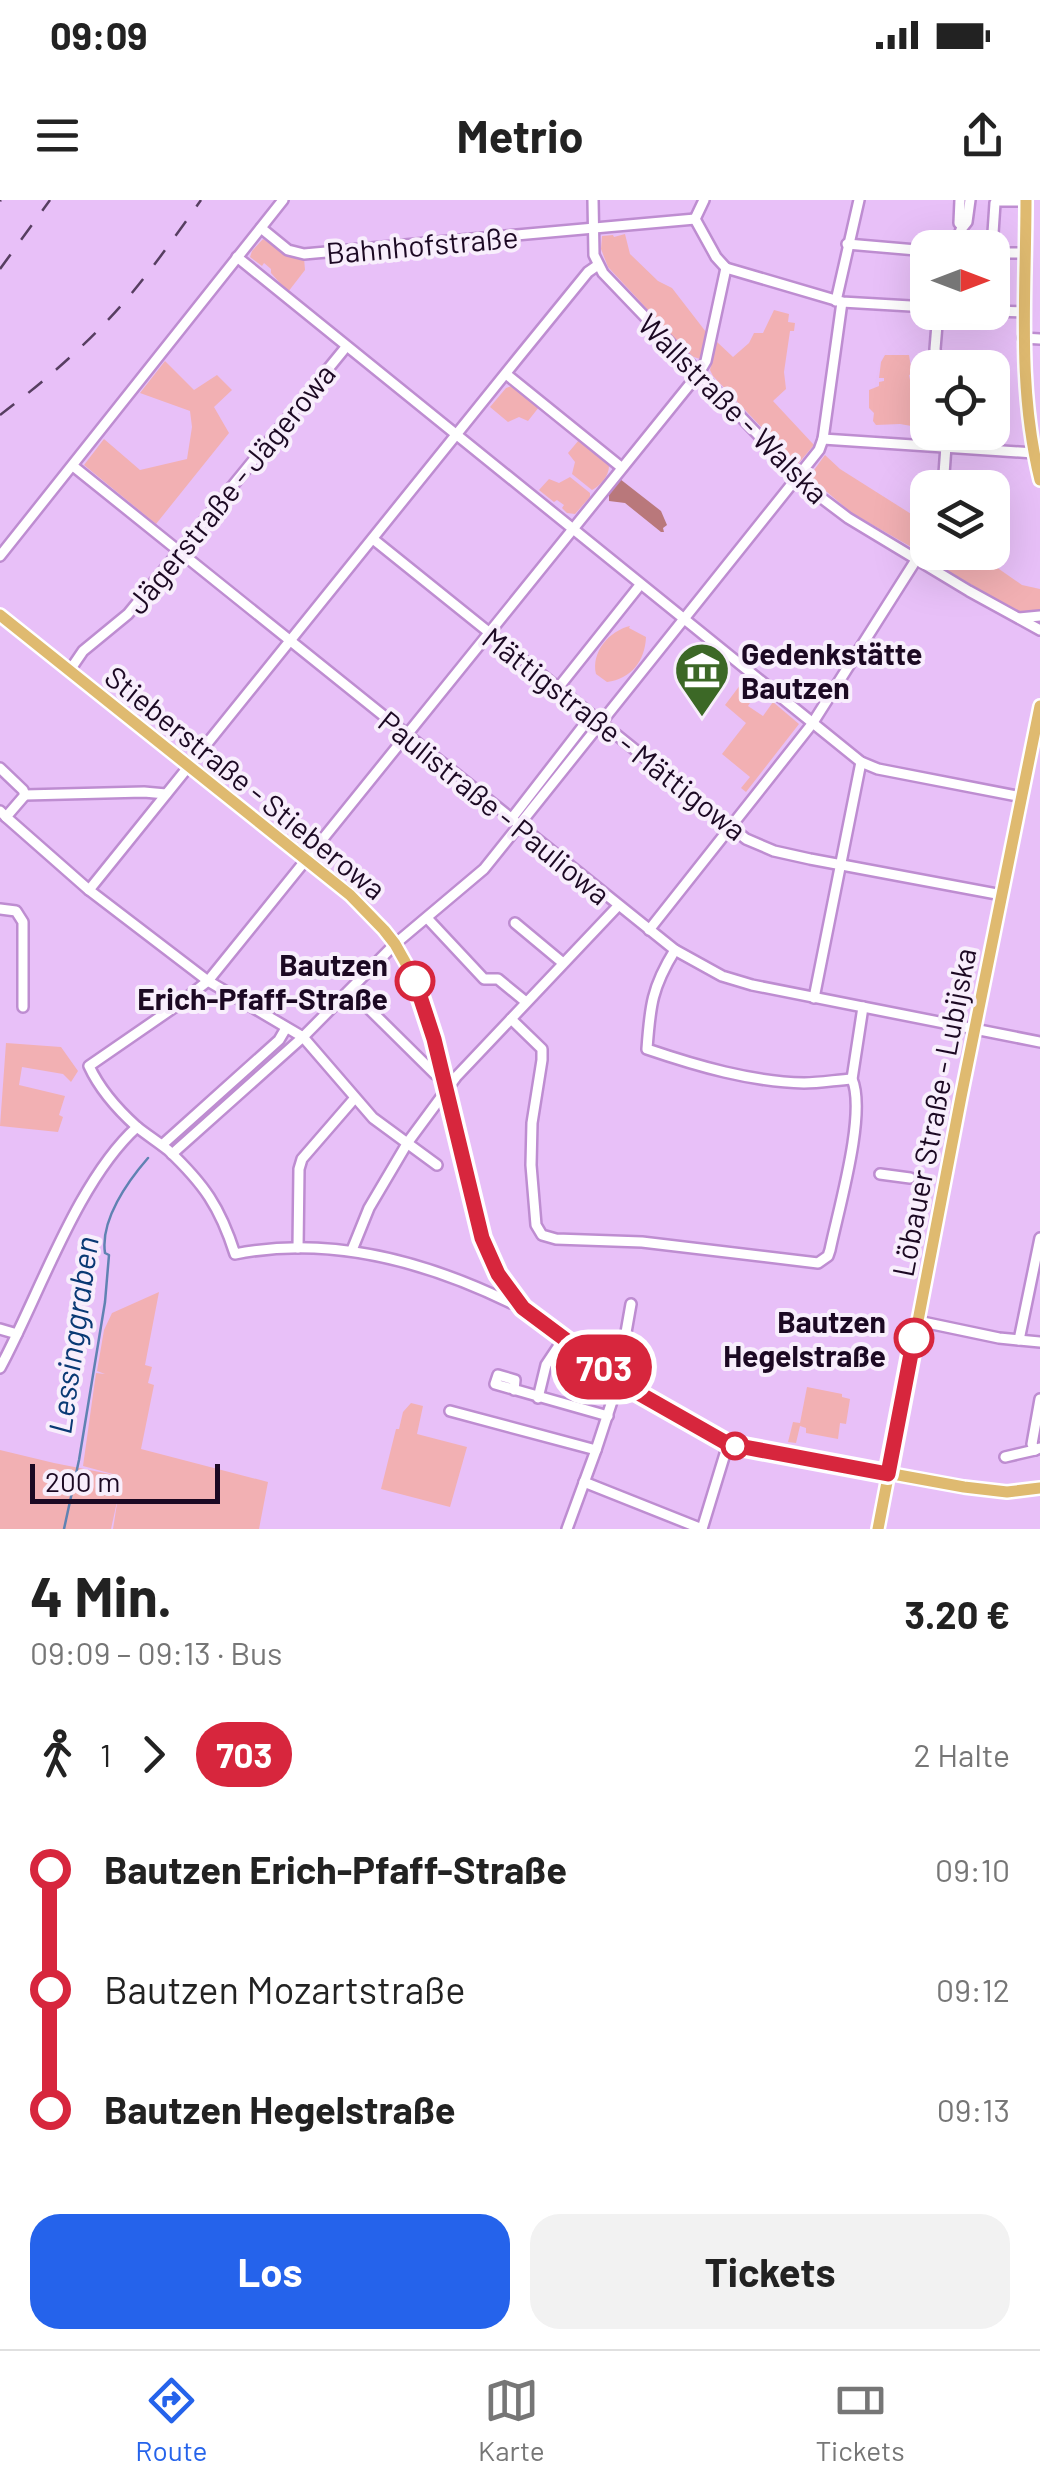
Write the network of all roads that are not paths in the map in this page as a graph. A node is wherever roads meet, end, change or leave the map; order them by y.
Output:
1 (283, 200) edge
2 (593, 200) edge
3 (704, 200) edge
4 (714, 200) edge
5 (859, 200) edge
6 (960, 200) edge
7 (970, 200) edge
8 (998, 201) edge
9 (1026, 201) edge
10 (697, 215) junction
11 (962, 227) junction
12 (260, 228) junction
13 (592, 230) junction
14 (961, 230) edge
15 (992, 230) edge
16 (847, 244) junction
17 (910, 249) edge
18 (1025, 253) junction
19 (1010, 254) edge
20 (237, 257) junction
21 (598, 265) junction
22 (726, 268) junction
23 (839, 302) junction
24 (910, 307) edge
25 (1010, 311) edge
26 (1023, 312) junction
27 (1023, 338) junction
28 (1040, 339) edge
29 (346, 347) junction
30 (699, 373) junction
31 (506, 374) junction
32 (456, 436) junction
33 (824, 439) junction
34 (910, 445) edge
35 (985, 450) edge
36 (1034, 454) junction
37 (73, 466) junction
38 (621, 467) junction
39 (798, 476) junction
40 (1040, 480) edge
41 (572, 529) junction
42 (373, 539) junction
43 (179, 551) junction
44 (910, 555) edge
45 (0, 556) edge
46 (910, 569) edge
47 (935, 570) edge
48 (640, 585) junction
49 (0, 615) edge
50 (1040, 616) edge
51 (1016, 618) junction
52 (683, 620) junction
53 (1040, 630) edge
54 (490, 634) junction
55 (290, 642) junction
56 (70, 670) junction
57 (558, 688) junction
58 (1040, 706) edge
59 (592, 716) junction
60 (602, 724) junction
61 (812, 724) junction
62 (408, 735) junction
63 (861, 762) junction
64 (189, 766) junction
65 (0, 768) edge
66 (166, 794) junction
67 (26, 795) junction
68 (1022, 797) junction
69 (3, 814) edge
70 (516, 821) junction
71 (730, 828) junction
72 (307, 859) junction
73 (840, 864) junction
74 (89, 890) junction
75 (1002, 895) junction
76 (618, 906) junction
77 (0, 909) edge
78 (427, 918) junction
79 (515, 923) dead end
80 (649, 930) junction
81 (395, 944) junction
82 (674, 950) junction
83 (563, 963) junction
84 (208, 981) junction
85 (350, 991) junction
86 (814, 998) junction
87 (526, 1002) junction
88 (22, 1007) dead end
89 (862, 1007) junction
90 (511, 1019) junction
91 (286, 1028) junction
92 (974, 1029) junction
93 (302, 1038) junction
94 (1040, 1042) edge
95 (443, 1078) junction
96 (852, 1080) junction
97 (446, 1092) junction
98 (354, 1099) junction
99 (137, 1127) junction
100 (408, 1142) junction
101 (162, 1145) junction
102 (172, 1154) junction
103 (437, 1165) dead end
104 (880, 1174) dead end
105 (910, 1178) dead end
106 (1040, 1238) edge
107 (298, 1248) junction
108 (352, 1250) junction
109 (516, 1300) junction
110 (630, 1304) dead end
111 (918, 1321) junction
112 (0, 1330) edge
113 (17, 1334) junction
114 (564, 1338) junction
115 (1019, 1340) junction
116 (1040, 1342) edge
117 (0, 1368) edge
118 (618, 1379) junction
119 (514, 1390) dead end
120 (538, 1398) junction
121 (1040, 1399) edge
122 (450, 1411) dead end
123 (608, 1416) junction
124 (728, 1444) junction
125 (1037, 1449) edge
126 (596, 1450) junction
127 (1005, 1458) dead end
128 (888, 1474) junction
129 (584, 1482) junction
130 (1040, 1488) edge
131 (566, 1529) edge
132 (702, 1529) edge
133 (878, 1529) edge

1 - 12 street
2 - 13 street
3 - 10 street
4 - 10 street
5 - 16 street
6 - 11 street
7 - 11 street
8 - 9 street
8 - 15 street
9 - 18 main road
10 - 13 street, Bahnhofstraße
10 - 22 street
11 - 14 street
12 - 13 street, Bahnhofstraße
12 - 20 street
13 - 21 street
16 - 17 street
16 - 23 street
18 - 19 street
18 - 26 main road
20 - 29 street
20 - 37 street
21 - 30 street, Wallstraße - Walska
21 - 31 street
22 - 23 street
22 - 30 street
23 - 24 street
23 - 33 street
25 - 26 street
26 - 27 main road
27 - 28 street
27 - 36 main road
29 - 32 street
29 - 43 street, Jägerstraße - Jägerowa
30 - 38 street
30 - 39 street, Wallstraße - Walska
31 - 32 street
31 - 38 street
32 - 41 street
32 - 42 street
33 - 34 street
33 - 39 street
35 - 36 street
36 - 40 main road
37 - 43 street, Paulistraße - Pauliowa
37 - 45 street
38 - 41 street
39 - 44 street, Wallstraße - Walska
39 - 52 street
41 - 48 street
41 - 54 street
42 - 54 street, Mättigstraße - Mättigowa
42 - 55 street
43 - 55 street, Paulistraße - Pauliowa
43 - 56 street, Jägerstraße - Jägerowa
46 - 61 street
47 - 51 street, Wallstraße - Walska
48 - 52 street
48 - 57 street
49 - 56 main road, Stieberstraße - Stieberowa
50 - 51 street
51 - 53 street, Wallstraße - Walska
52 - 60 street
52 - 61 street
54 - 57 street, Mättigstraße - Mättigowa
54 - 62 street
55 - 62 street, Paulistraße - Pauliowa
55 - 64 street
56 - 64 main road, Stieberstraße - Stieberowa
57 - 59 street, Mättigstraße - Mättigowa
58 - 68 main road, Löbauer Straße - Lubijska
59 - 60 street, Mättigstraße - Mättigowa
59 - 70 street
60 - 70 street
60 - 71 street, Mättigstraße - Mättigowa
61 - 63 street
61 - 71 street
62 - 70 street, Paulistraße - Pauliowa
62 - 72 street
63 - 68 street
63 - 73 street
64 - 66 street
64 - 72 main road, Stieberstraße - Stieberowa
65 - 67 street
66 - 67 street
66 - 74 street
67 - 69 street
68 - 75 main road, Löbauer Straße - Lubijska
69 - 74 street
70 - 76 street, Paulistraße - Pauliowa
70 - 78 street
71 - 73 street, Mättigstraße - Mättigowa
71 - 80 street
72 - 81 main road, Stieberstraße - Stieberowa
72 - 84 street
73 - 75 street, Mättigstraße - Mättigowa
73 - 86 street
74 - 84 street
75 - 92 main road, Löbauer Straße - Lubijska
76 - 80 street, Paulistraße - Pauliowa
76 - 83 street
77 - 88 street
78 - 81 street
78 - 87 street
79 - 83 street
80 - 82 street, Paulistraße - Pauliowa
81 - 85 street
81 - 95 main road, Stieberstraße - Stieberowa
82 - 86 street, Paulistraße - Pauliowa
82 - 96 street
83 - 87 street
84 - 91 street
84 - 99 street
85 - 93 street
85 - 95 street
86 - 89 street, Paulistraße - Pauliowa
87 - 90 street
89 - 92 street, Paulistraße - Pauliowa
89 - 96 street
90 - 96 street
90 - 97 street
91 - 93 street
91 - 101 street
92 - 94 street, Paulistraße - Pauliowa
92 - 111 main road, Löbauer Straße - Lubijska
93 - 98 street
93 - 102 street
95 - 97 main road, Stieberstraße - Stieberowa
97 - 100 street
97 - 109 main road, Stieberstraße - Stieberowa
98 - 100 street
98 - 107 street
99 - 101 street
99 - 113 street
100 - 103 street
100 - 108 street
101 - 102 street
102 - 107 street
104 - 105 street
106 - 115 street
107 - 108 street
108 - 109 street
109 - 114 main road
110 - 118 street
111 - 115 street
111 - 128 main road, Löbauer Straße - Lubijska
112 - 113 street
113 - 117 street
114 - 118 main road
114 - 120 street
115 - 116 street
118 - 123 street
118 - 124 main road
119 - 120 street
120 - 123 street
121 - 125 street
122 - 126 street
123 - 126 street
124 - 128 main road
124 - 132 street
125 - 127 street
126 - 129 street
128 - 130 main road
128 - 133 main road, Löbauer Straße - Lubijska
129 - 131 street
129 - 132 street

